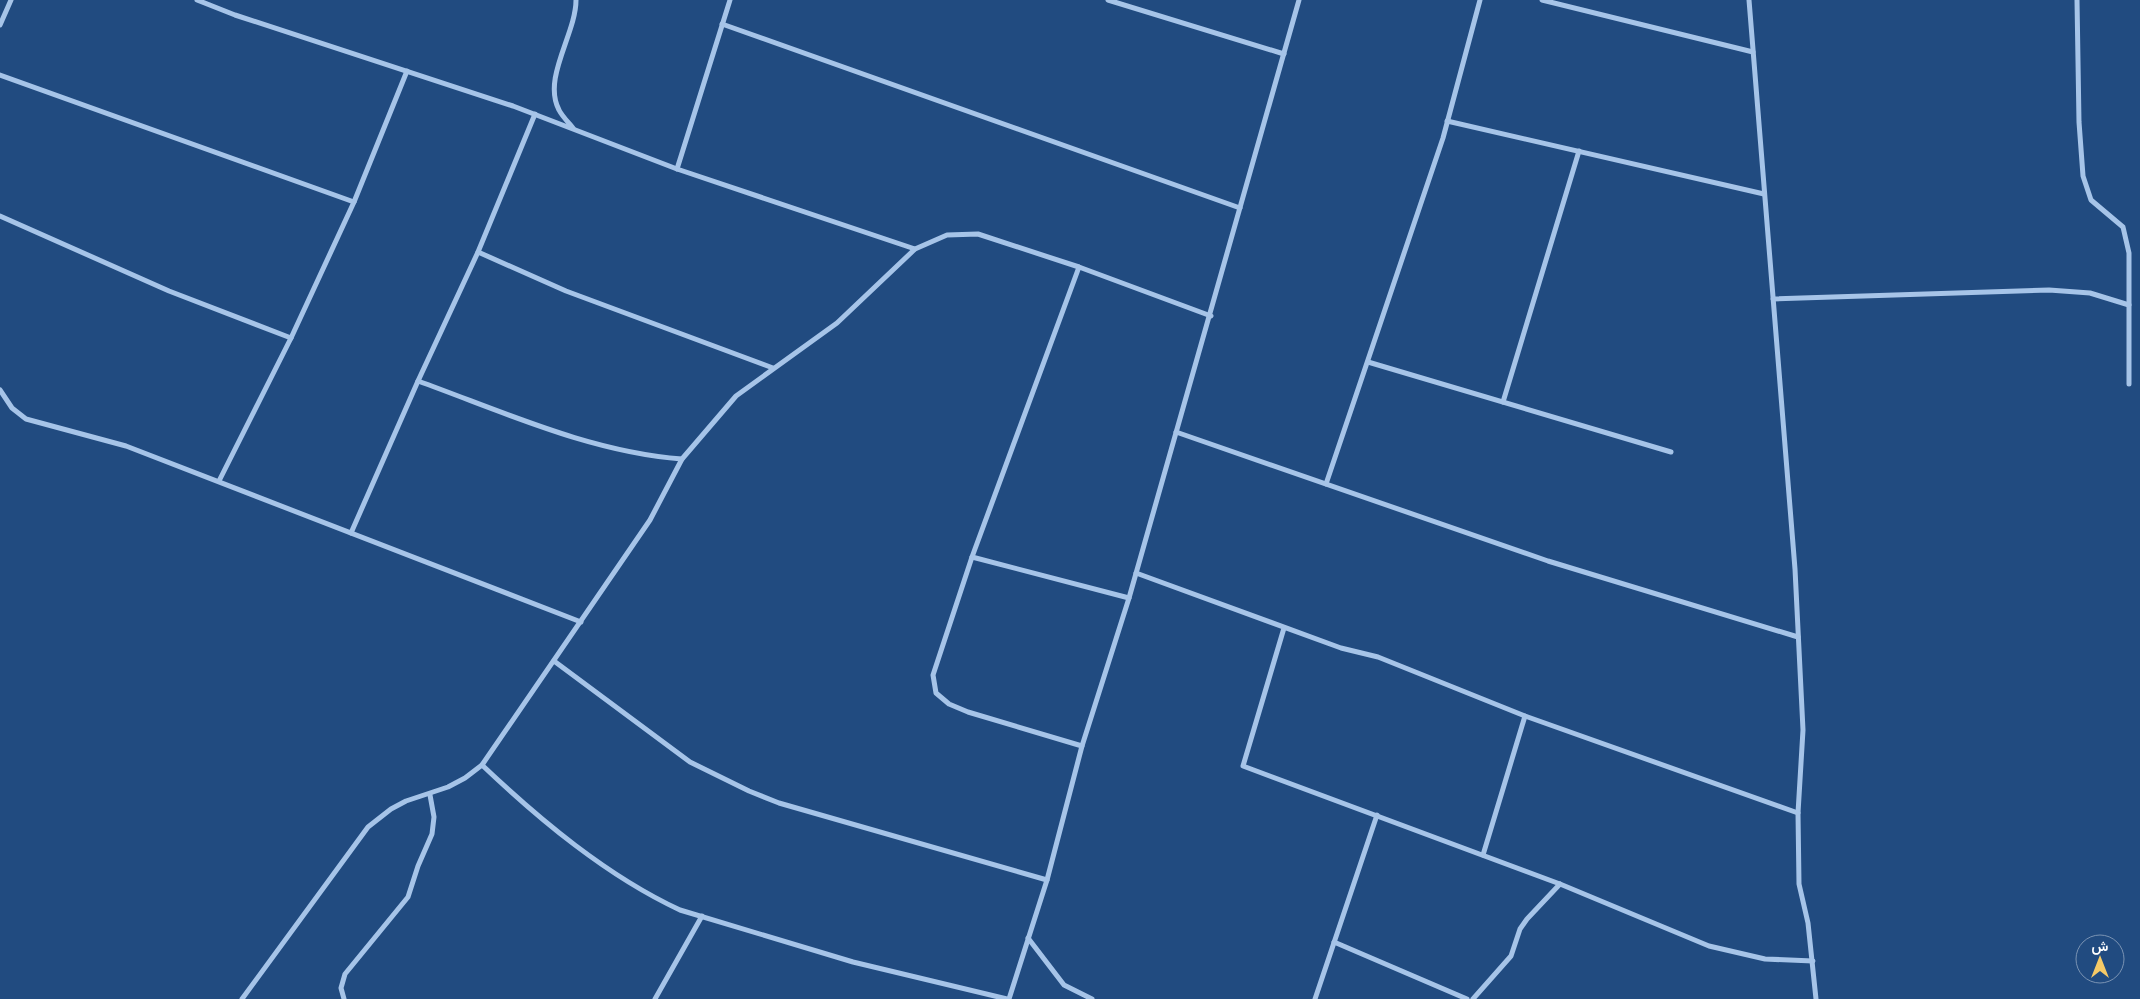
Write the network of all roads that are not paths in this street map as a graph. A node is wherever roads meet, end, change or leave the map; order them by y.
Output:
1 (11, 0) edge
2 (198, 0) edge
3 (576, 0) edge
4 (730, 0) edge
5 (1108, 0) edge
6 (1300, 0) edge
7 (1480, 0) edge
8 (1542, 0) edge
9 (1749, 0) edge
10 (2077, 0) edge
11 (0, 24) edge
12 (722, 24) junction
13 (1753, 52) junction
14 (1284, 54) junction
15 (407, 71) junction
16 (0, 75) edge
17 (535, 114) junction
18 (1447, 120) junction
19 (575, 130) junction
20 (1579, 151) junction
21 (677, 169) junction
22 (1764, 194) junction
23 (354, 202) junction
24 (1240, 208) junction
25 (0, 216) edge
26 (915, 249) junction
27 (478, 252) junction
28 (1079, 267) junction
29 (1773, 299) junction
30 (2129, 305) junction
31 (1211, 316) junction
32 (291, 338) junction
33 (1368, 362) junction
34 (773, 368) junction
35 (418, 381) junction
36 (2129, 384) dead end
37 (0, 390) edge
38 (1503, 402) junction
39 (1176, 432) junction
40 (1671, 452) dead end
41 (682, 459) junction
42 (219, 481) junction
43 (1326, 484) junction
44 (351, 533) junction
45 (972, 557) junction
46 (1136, 573) junction
47 (1129, 598) junction
48 (581, 622) junction
49 (1284, 628) junction
50 (1798, 637) junction
51 (554, 661) junction
52 (1525, 716) junction
53 (1082, 746) junction
54 (482, 765) junction
55 (430, 794) junction
56 (1798, 813) junction
57 (1377, 815) junction
58 (1483, 855) junction
59 (1047, 880) junction
60 (1560, 884) junction
61 (702, 916) junction
62 (1028, 938) junction
63 (1334, 942) junction
64 (1812, 962) junction
65 (242, 999) edge
66 (344, 999) edge
67 (655, 999) edge
68 (1008, 999) edge
69 (1092, 999) edge
70 (1315, 999) edge
71 (1467, 999) edge
72 (1472, 999) edge
73 (1816, 999) edge

1 - 11 street
2 - 15 street
3 - 19 street
4 - 12 street
5 - 14 street
6 - 14 street
7 - 18 street
8 - 13 street
9 - 13 street
10 - 30 street
12 - 21 street
12 - 24 street
13 - 22 street
14 - 24 street
15 - 17 street
15 - 23 street
16 - 23 street
17 - 19 street
17 - 27 street
18 - 20 street
18 - 33 street
19 - 21 street
20 - 22 street
20 - 38 street
21 - 26 street
22 - 29 street
23 - 32 street
24 - 31 street
25 - 32 street
26 - 28 street
26 - 34 street
27 - 34 street
27 - 35 street
28 - 31 street
28 - 45 street
29 - 30 street
29 - 50 street
30 - 36 street
31 - 39 street
32 - 42 street
33 - 38 street
33 - 43 street
34 - 41 street
35 - 41 street
35 - 44 street
37 - 42 street
38 - 40 street
39 - 43 street
39 - 46 street
41 - 48 street
42 - 44 street
43 - 50 street
44 - 48 street
45 - 47 street
45 - 53 street
46 - 47 street
46 - 49 street
47 - 53 street
48 - 51 street
49 - 52 street
49 - 57 street
50 - 56 street
51 - 54 street
51 - 59 street
52 - 56 street
52 - 58 street
53 - 59 street
54 - 55 street
54 - 61 street
55 - 65 street
55 - 66 street
56 - 64 street
57 - 58 street
57 - 63 street
58 - 60 street
59 - 62 street
60 - 64 street
60 - 72 street
61 - 67 street
61 - 68 street
62 - 68 street
62 - 69 street
63 - 70 street
63 - 71 street
64 - 73 street

